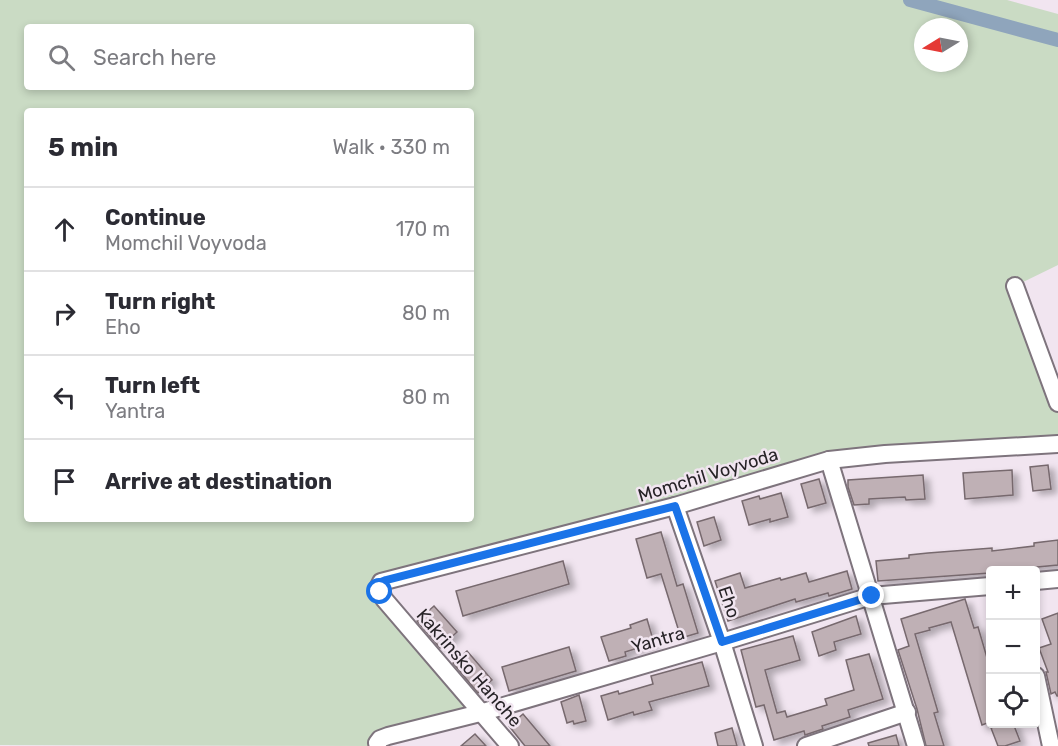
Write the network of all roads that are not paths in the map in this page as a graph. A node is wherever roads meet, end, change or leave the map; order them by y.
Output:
1 (1015, 286) dead end
2 (1058, 403) edge
3 (1058, 444) edge
4 (829, 460) junction
5 (675, 506) junction
6 (1058, 579) edge
7 (1040, 581) edge
8 (379, 586) joint
9 (986, 586) edge
10 (872, 596) junction
11 (722, 642) junction
12 (1040, 698) edge
13 (907, 712) junction
14 (480, 713) junction
15 (377, 745) edge
16 (510, 746) edge
17 (754, 746) edge
18 (806, 746) edge
19 (916, 746) edge
20 (1051, 746) edge

1 - 2 street
3 - 4 street, Momchil Voyvoda
4 - 5 street, Momchil Voyvoda
4 - 10 street
5 - 8 street, Momchil Voyvoda
5 - 11 street, Eho
6 - 7 street
8 - 14 street, Kakrinsko Hanche
9 - 10 street, Yantra
10 - 11 street, Yantra
10 - 13 street
11 - 14 street, Yantra
11 - 17 street, Eho
12 - 20 street
13 - 18 street
13 - 19 street
14 - 15 street, Yantra
14 - 16 street, Kakrinsko Hanche

